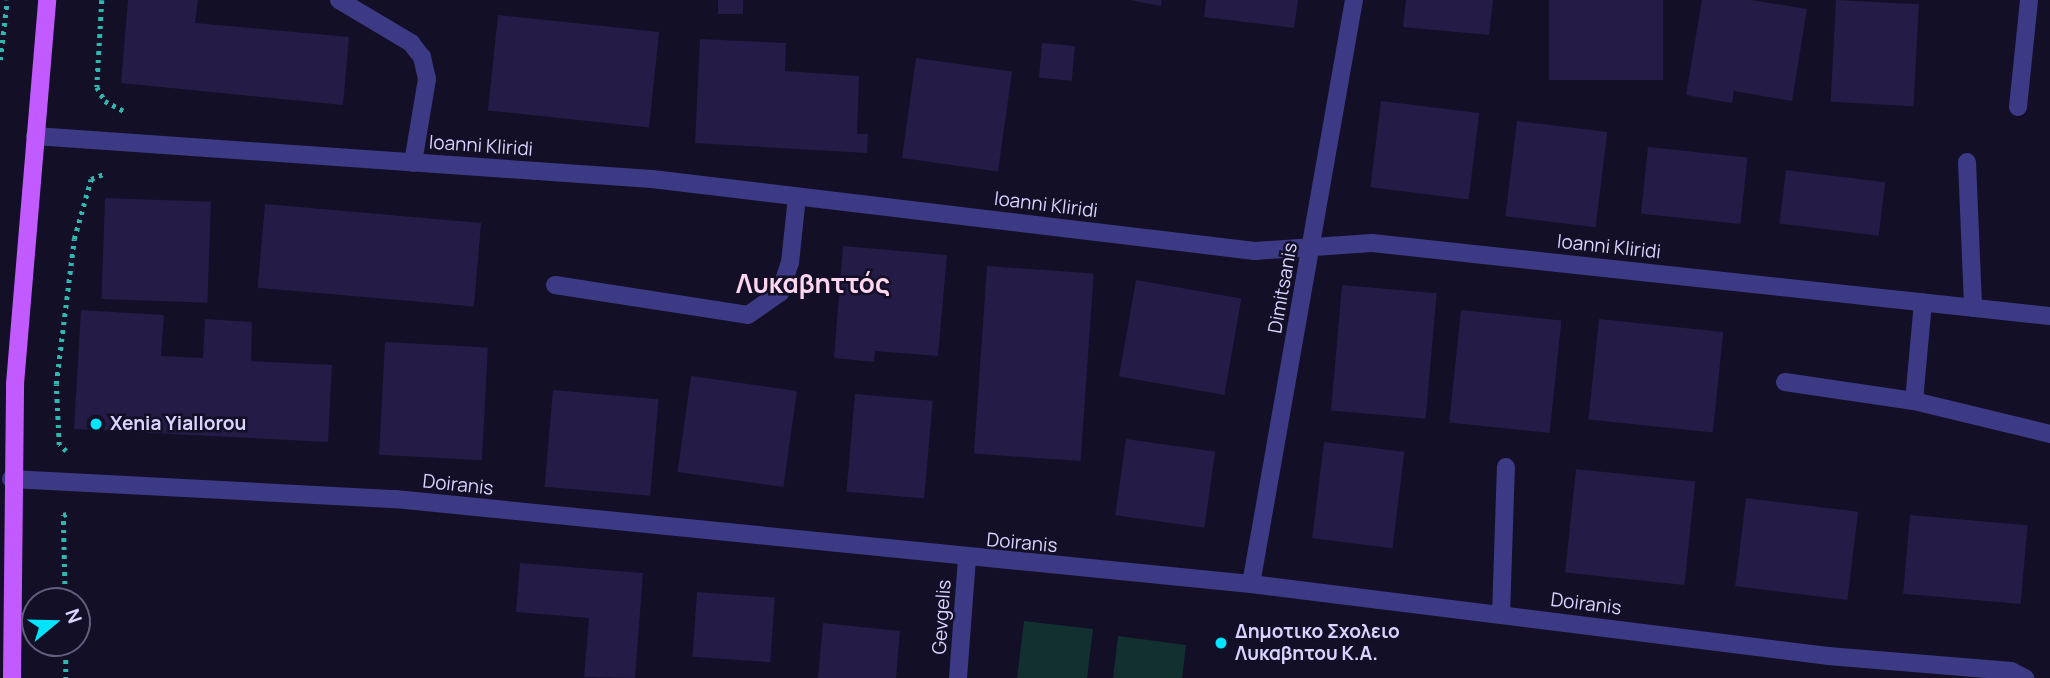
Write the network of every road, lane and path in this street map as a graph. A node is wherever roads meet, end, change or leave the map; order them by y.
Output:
1 (7, 0) edge
2 (47, 0) edge
3 (102, 0) edge
4 (339, 0) edge
5 (1354, 0) edge
6 (2029, 0) edge
7 (0, 60) edge
8 (2018, 107) dead end
9 (34, 136) junction
10 (127, 143) junction
11 (1967, 162) dead end
12 (413, 163) junction
13 (797, 196) junction
14 (1312, 245) junction
15 (555, 285) dead end
16 (1923, 302) junction
17 (1973, 307) junction
18 (2050, 316) edge
19 (1784, 382) dead end
20 (1914, 401) junction
21 (2050, 434) edge
22 (73, 457) dead end
23 (1506, 467) dead end
24 (11, 479) junction
25 (100, 484) junction
26 (967, 559) junction
27 (1251, 584) junction
28 (65, 587) edge
29 (1501, 615) junction
30 (66, 657) edge
31 (8, 673) edge
32 (66, 678) edge
33 (958, 678) edge
34 (2025, 678) edge

1 - 7 path
2 - 9 main road
3 - 10 path
4 - 12 street
5 - 14 street, Dimitsanis
6 - 8 street
9 - 10 street, Ioanni Kliridi
9 - 24 main road
10 - 12 street, Ioanni Kliridi
10 - 22 path
11 - 17 street
12 - 13 street, Ioanni Kliridi
13 - 14 street, Ioanni Kliridi
13 - 15 street
14 - 16 street, Ioanni Kliridi
14 - 27 street, Dimitsanis
16 - 17 street, Ioanni Kliridi
16 - 20 street
17 - 18 street, Ioanni Kliridi
19 - 20 street
20 - 21 street
23 - 29 street
24 - 25 street, Doiranis
24 - 31 main road
25 - 26 street, Doiranis
25 - 28 path
26 - 27 street, Doiranis
26 - 33 street, Gevgelis
27 - 29 street, Doiranis
29 - 34 street, Doiranis
30 - 32 path

